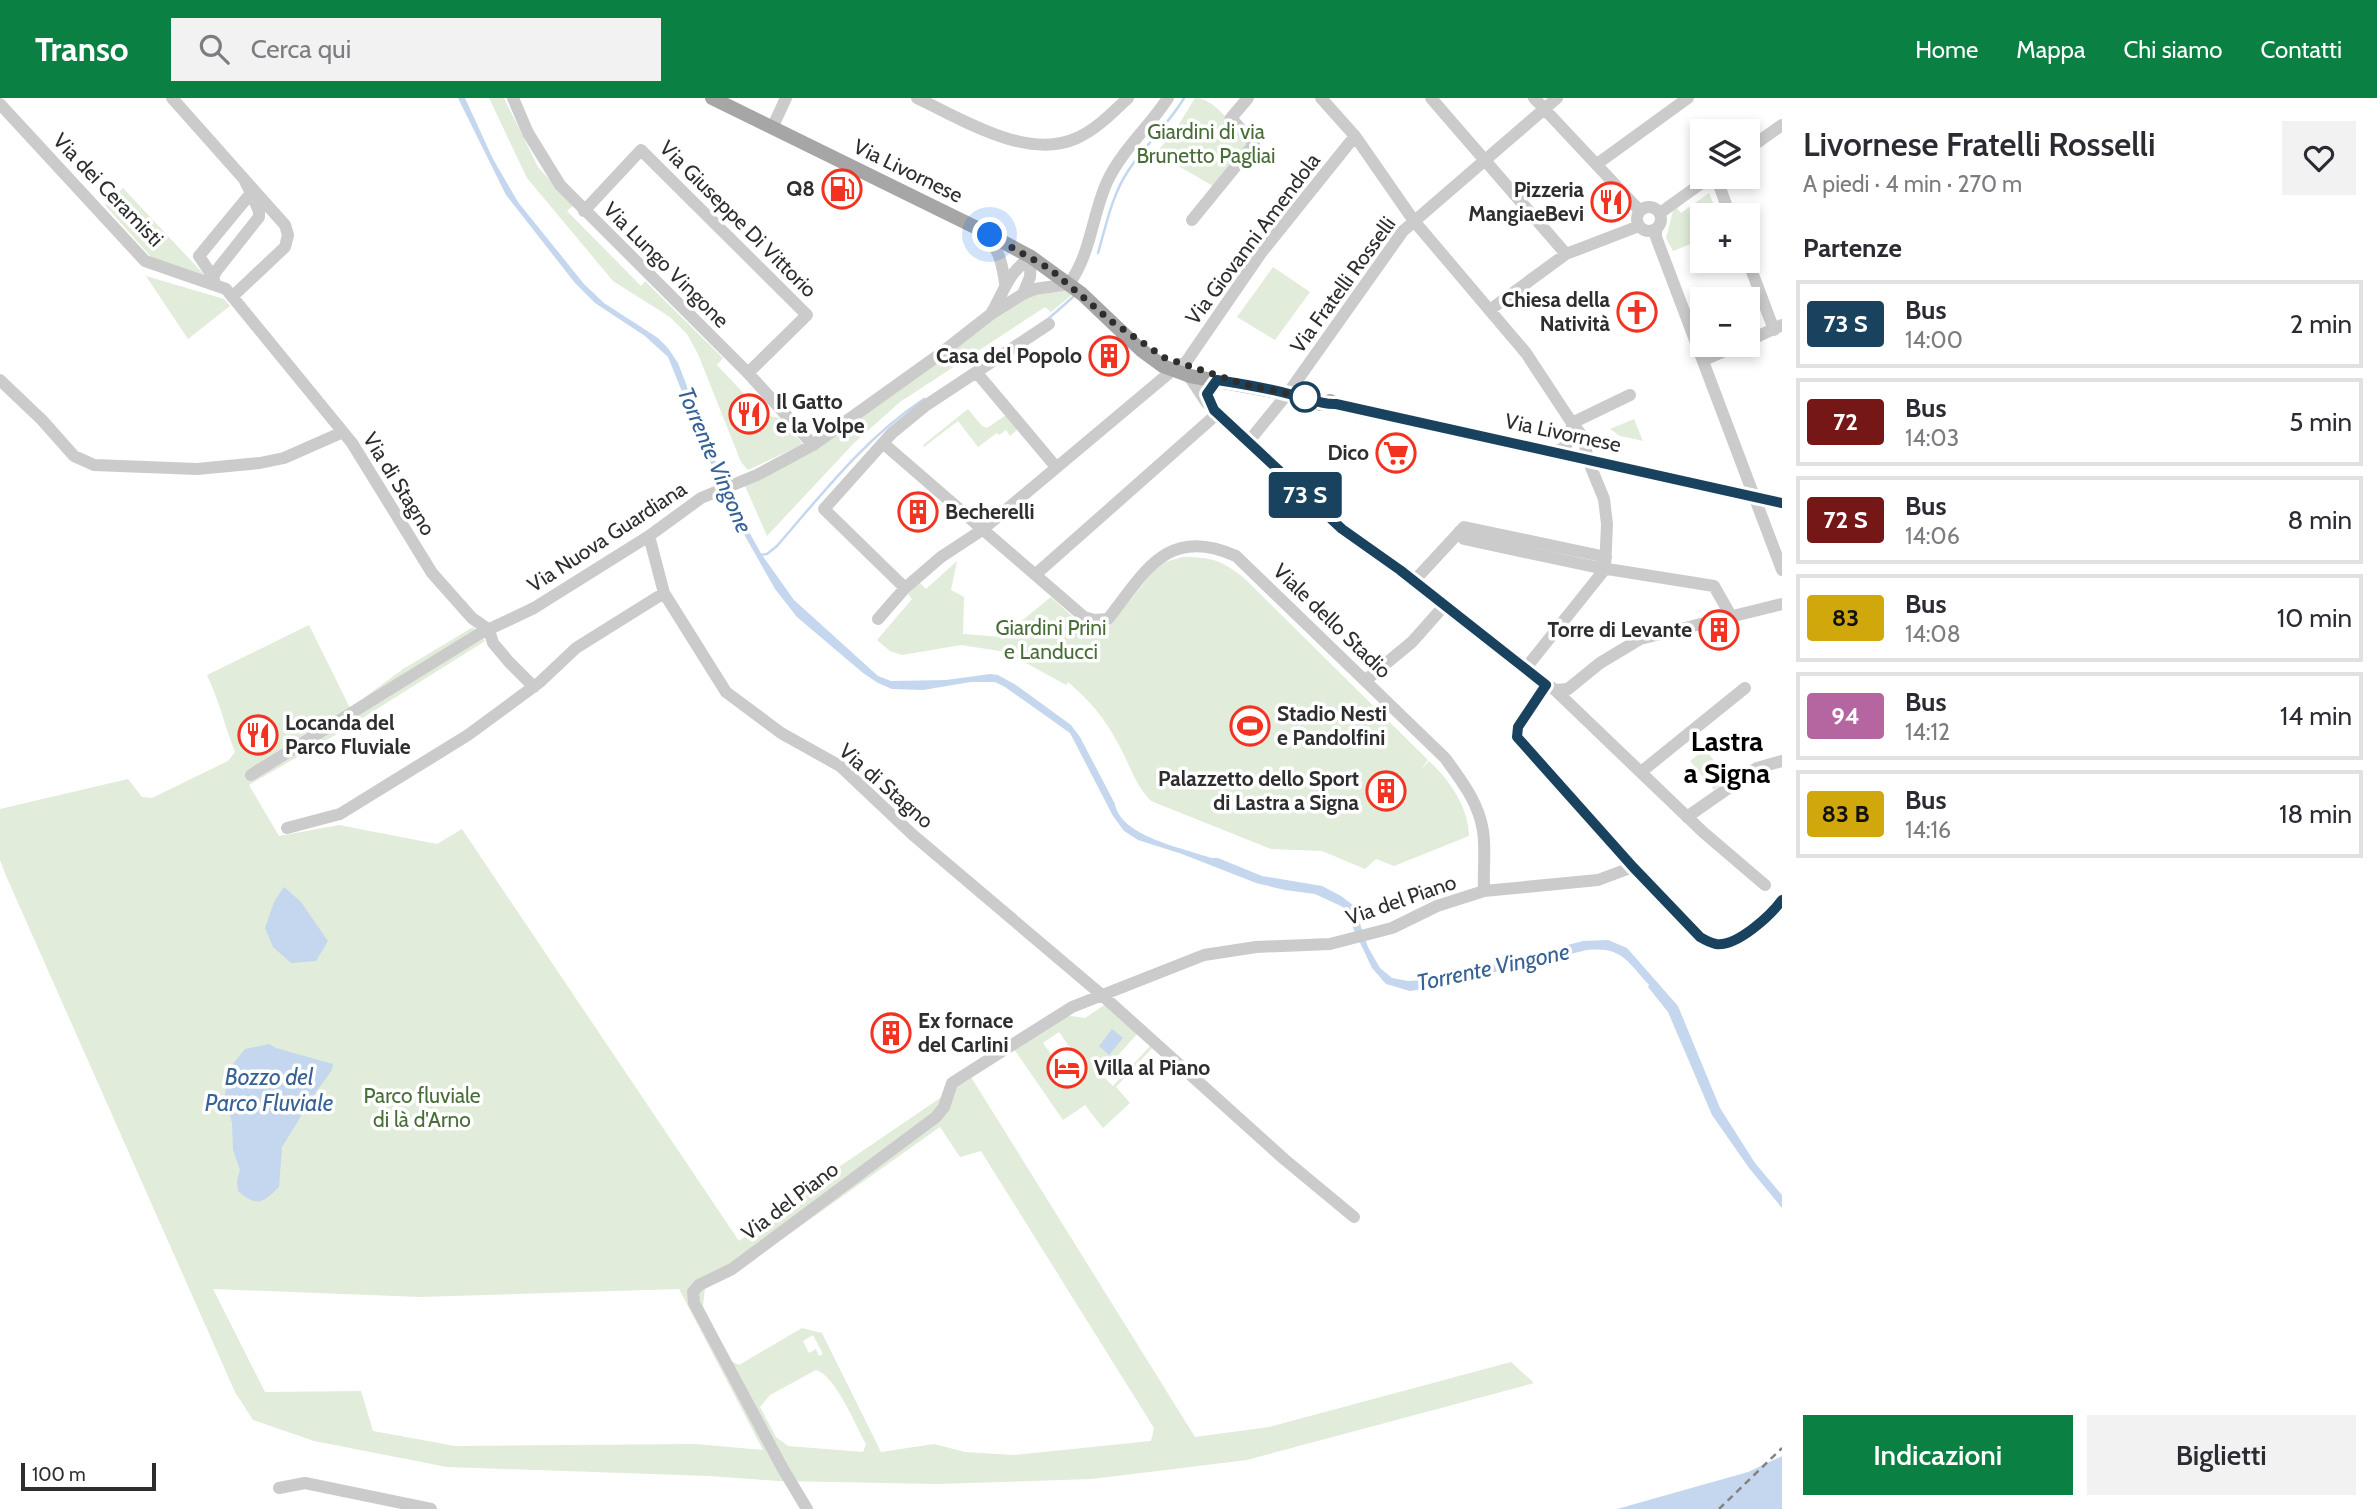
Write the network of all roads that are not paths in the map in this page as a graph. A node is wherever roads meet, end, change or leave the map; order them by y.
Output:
1 (172, 98) edge
2 (513, 98) edge
3 (712, 98) edge
4 (786, 98) edge
5 (1128, 98) edge
6 (1168, 98) edge
7 (1248, 98) edge
8 (1321, 98) edge
9 (1342, 98) edge
10 (1431, 98) edge
11 (1534, 98) edge
12 (1557, 98) edge
13 (1688, 98) edge
14 (923, 99) edge
15 (0, 104) edge
16 (1331, 108) junction
17 (1544, 110) junction
18 (1782, 125) edge
19 (772, 128) junction
20 (1355, 136) junction
21 (1760, 141) edge
22 (1483, 160) junction
23 (1597, 164) junction
24 (244, 177) junction
25 (1693, 189) edge
26 (251, 193) junction
27 (584, 211) junction
28 (1640, 211) junction
29 (1660, 213) junction
30 (1192, 220) dead end
31 (1414, 221) junction
32 (1639, 226) junction
33 (977, 228) junction
34 (1656, 230) junction
35 (1566, 254) junction
36 (1031, 257) junction
37 (1753, 273) edge
38 (214, 281) junction
39 (1005, 283) junction
40 (1069, 284) junction
41 (1023, 294) junction
42 (232, 297) junction
43 (1491, 309) junction
44 (991, 314) junction
45 (1049, 324) dead end
46 (1778, 328) edge
47 (1760, 336) edge
48 (1711, 357) edge
49 (1704, 360) junction
50 (1180, 368) junction
51 (748, 373) junction
52 (977, 373) junction
53 (1208, 376) junction
54 (0, 380) edge
55 (1289, 391) junction
56 (1630, 396) dead end
57 (1216, 411) junction
58 (1572, 423) junction
59 (343, 432) junction
60 (1583, 437) junction
61 (1249, 441) junction
62 (884, 444) junction
63 (813, 445) junction
64 (1553, 452) junction
65 (1588, 460) junction
66 (1604, 464) junction
67 (1056, 467) junction
68 (1755, 497) junction
69 (1782, 503) edge
70 (982, 530) junction
71 (649, 536) junction
72 (1605, 563) junction
73 (1782, 570) edge
74 (1036, 574) junction
75 (1414, 581) junction
76 (905, 588) junction
77 (664, 593) junction
78 (1782, 604) edge
79 (1444, 606) junction
80 (1731, 616) junction
81 (878, 619) dead end
82 (489, 630) junction
83 (1525, 669) junction
84 (1366, 680) junction
85 (534, 687) junction
86 (1557, 688) junction
87 (1745, 688) dead end
88 (1782, 761) edge
89 (1641, 772) junction
90 (251, 775) dead end
91 (1687, 817) junction
92 (287, 828) dead end
93 (1633, 867) junction
94 (1484, 891) junction
95 (1782, 900) edge
96 (1782, 916) edge
97 (1761, 923) junction
98 (1103, 996) junction
99 (1354, 1217) dead end
100 (279, 1488) dead end
101 (431, 1509) edge
102 (807, 1509) edge

1 - 24 street
2 - 27 street, Via Lungo Vingone
3 - 19 main road, Via Livornese
4 - 19 street
5 - 14 street
6 - 40 street
7 - 30 street
8 - 16 street
9 - 16 street
10 - 22 street
11 - 17 street
12 - 17 street, Via Fratelli Rosselli
13 - 23 street
15 - 38 street, Via dei Ceramisti
16 - 20 street
17 - 22 street, Via Fratelli Rosselli
17 - 23 street
18 - 21 street
19 - 33 main road, Via Livornese
20 - 31 street
20 - 50 street, Via Giovanni Amendola
22 - 31 street, Via Fratelli Rosselli
22 - 35 street
23 - 28 street
24 - 26 street
24 - 42 street
25 - 29 street
26 - 38 street
26 - 38 street
27 - 51 street, Via Lungo Vingone
27 - 51 street, Via Giuseppe Di Vittorio
28 - 29 street
28 - 32 street
29 - 34 street
31 - 43 street
31 - 55 street, Via Fratelli Rosselli
32 - 34 street
32 - 35 street
33 - 36 main road, Via Livornese
33 - 39 street
34 - 49 street
35 - 43 street
36 - 39 street, Via Nuova Guardiana
36 - 40 main road, Via Livornese
36 - 41 street
37 - 46 street
38 - 42 street, Via dei Ceramisti
39 - 44 street, Via Nuova Guardiana
40 - 41 street, Via Nuova Guardiana
40 - 50 main road, Via Livornese
41 - 44 street, Via Nuova Guardiana
42 - 59 street, Via dei Ceramisti
43 - 58 street
44 - 63 street, Via Nuova Guardiana
45 - 52 street
46 - 47 street
48 - 49 street
49 - 68 street
50 - 53 main road, Via Livornese
50 - 57 street
50 - 67 street, Via Giovanni Amendola
51 - 63 street, Via Lungo Vingone
52 - 62 street
52 - 67 street
53 - 55 main road, Via Livornese
53 - 57 street
54 - 59 street, Via di Stagno
55 - 61 street, Via Fratelli Rosselli
55 - 64 main road, Via Livornese
56 - 58 street
57 - 61 street
57 - 74 street
58 - 60 street
58 - 64 street
59 - 82 street, Via di Stagno
60 - 65 street
60 - 66 street
61 - 75 street
62 - 70 street
62 - 76 street
63 - 71 street, Via Nuova Guardiana
64 - 65 main road, Via Livornese
65 - 66 main road, Via Livornese
65 - 72 street
66 - 68 main road, Via Livornese
67 - 70 street, Via Giovanni Amendola
68 - 69 main road, Via Livornese
68 - 73 street
70 - 74 street
70 - 76 street, Via Giovanni Amendola
71 - 77 street, Via di Stagno
71 - 82 street, Via Nuova Guardiana
72 - 75 street
72 - 80 street
72 - 83 street
74 - 84 street, Viale dello Stadio
75 - 79 street
76 - 81 street, Via Giovanni Amendola
77 - 85 street
77 - 98 street, Via di Stagno
78 - 80 street
79 - 83 street
79 - 84 street
80 - 86 street
82 - 85 street, Via di Stagno
82 - 90 street, Via Nuova Guardiana
83 - 86 street
84 - 94 street, Viale dello Stadio
85 - 92 street
86 - 89 street
86 - 93 street
87 - 89 street
88 - 91 street
89 - 91 street
91 - 95 street
93 - 94 street, Via del Piano
93 - 97 street
94 - 98 street, Via del Piano
95 - 97 street
96 - 97 street
98 - 99 street
98 - 102 street, Via del Piano
100 - 101 street

